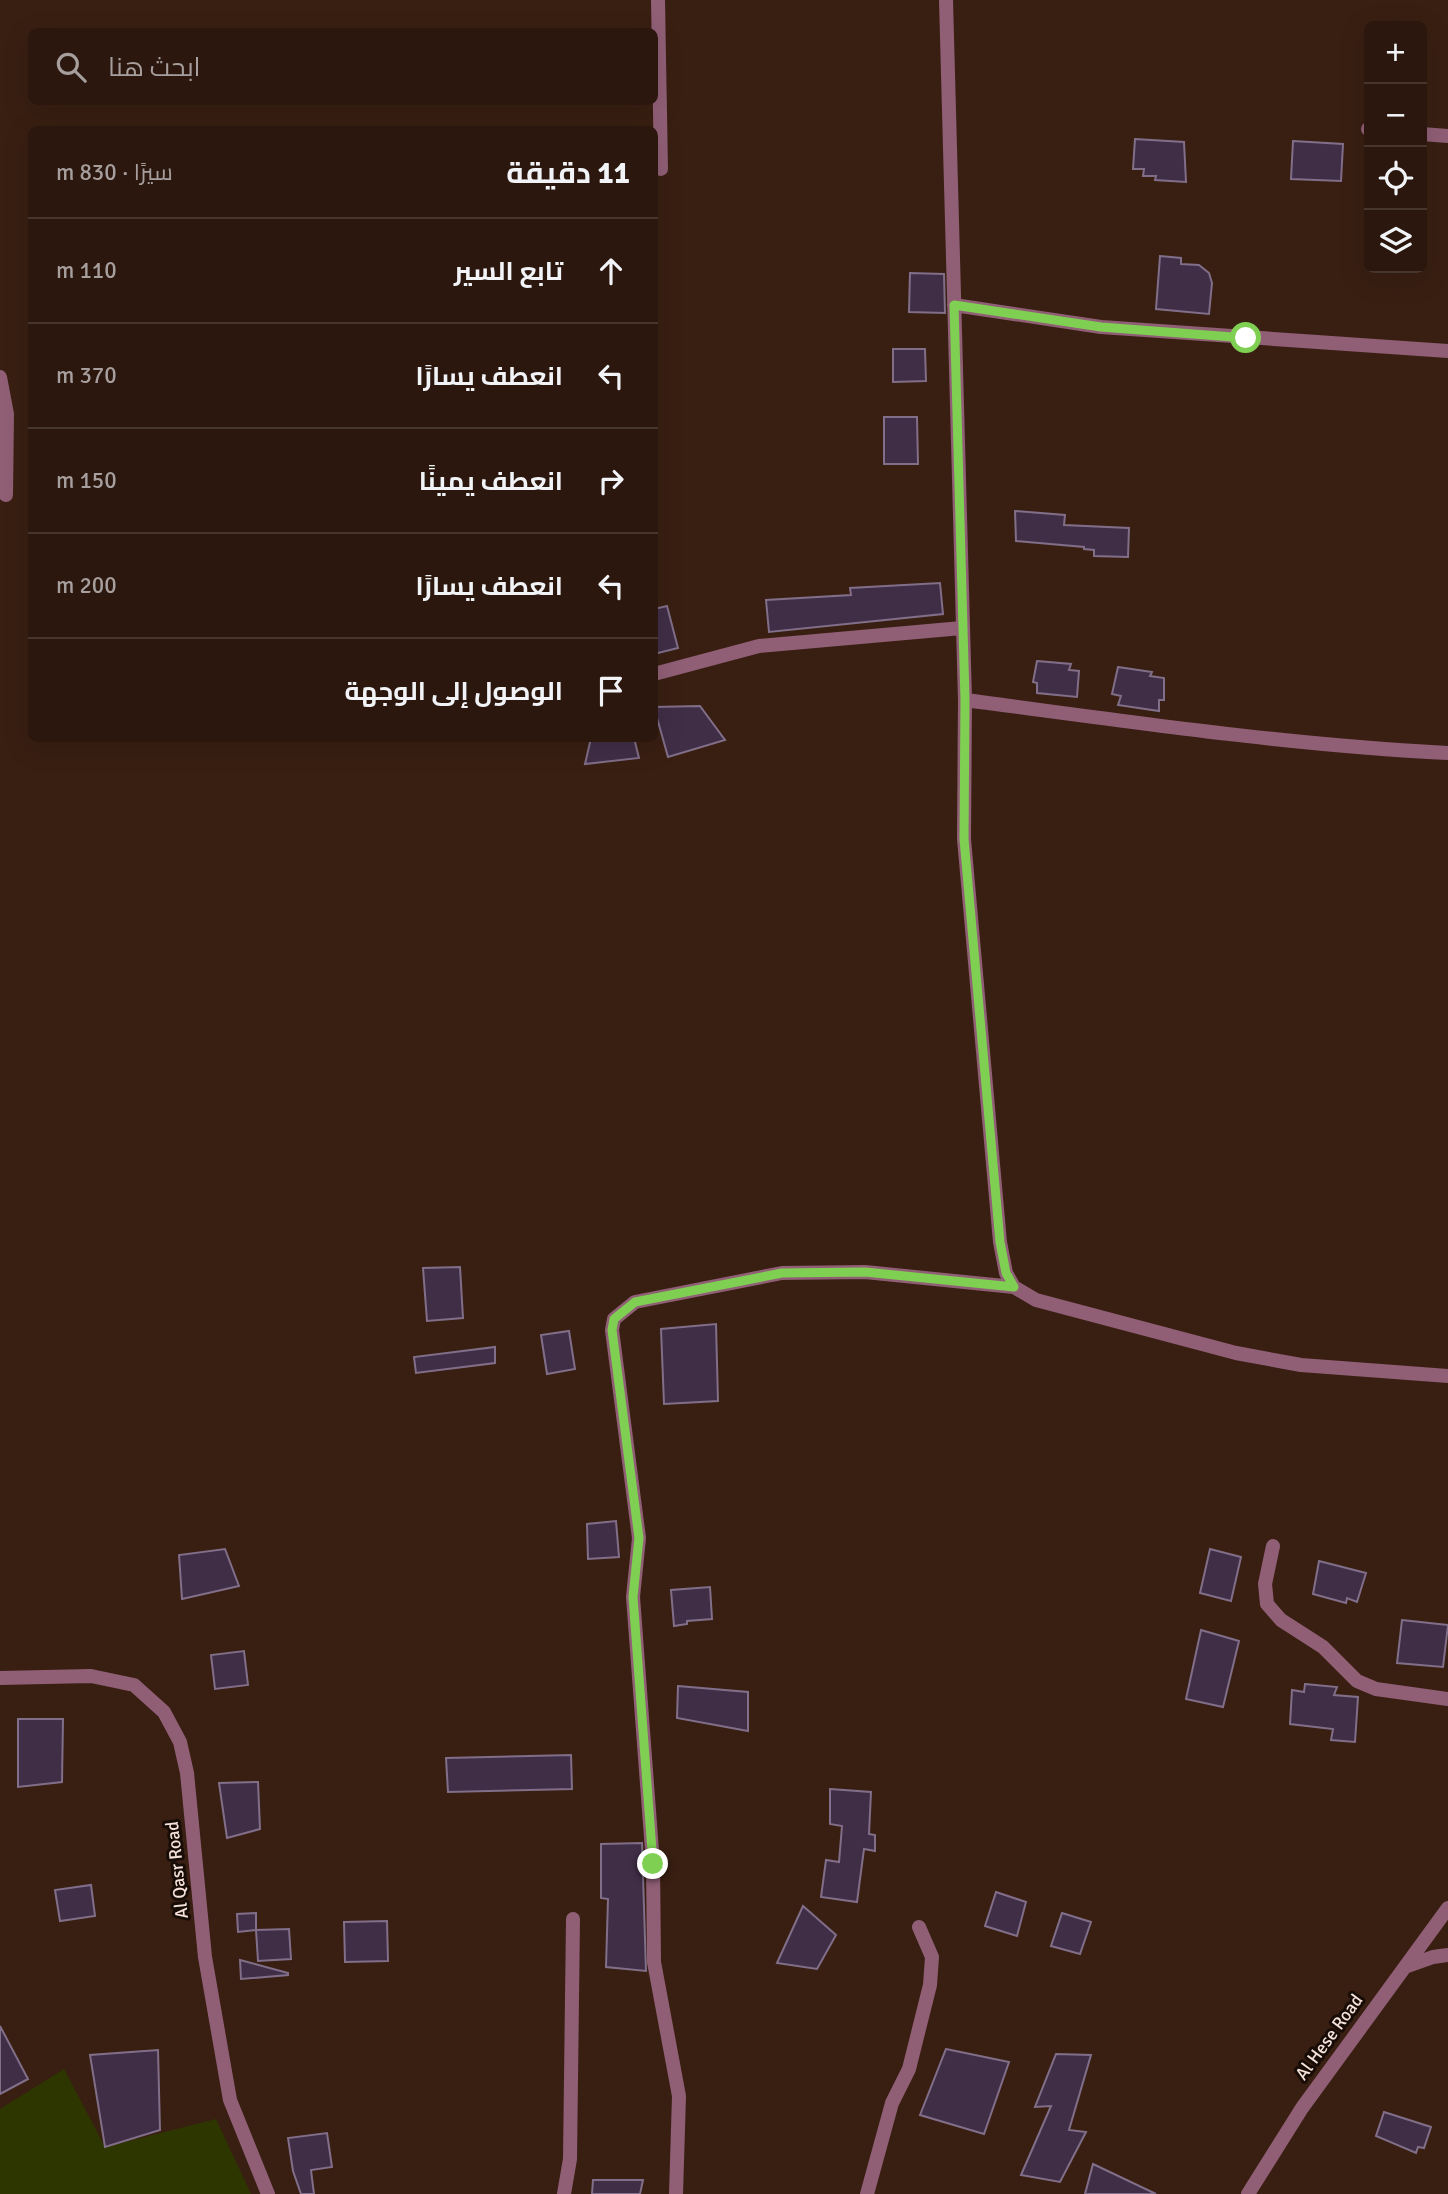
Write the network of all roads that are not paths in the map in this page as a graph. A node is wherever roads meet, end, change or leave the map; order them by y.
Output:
1 (658, 0) edge
2 (946, 0) edge
3 (1427, 134) edge
4 (1448, 136) edge
5 (661, 169) dead end
6 (954, 305) junction
7 (1448, 351) edge
8 (0, 377) edge
9 (6, 495) dead end
10 (962, 628) junction
11 (658, 673) edge
12 (965, 700) junction
13 (1448, 753) edge
14 (1014, 1287) junction
15 (1448, 1376) edge
16 (1273, 1546) dead end
17 (0, 1678) edge
18 (1448, 1699) edge
19 (1448, 1908) edge
20 (573, 1919) dead end
21 (919, 1927) dead end
22 (1448, 1955) edge
23 (1404, 1968) junction
24 (268, 2194) edge
25 (564, 2194) edge
26 (676, 2194) edge
27 (867, 2194) edge
28 (1248, 2194) edge

1 - 5 street
2 - 6 street
3 - 4 street
6 - 7 street
6 - 10 street
8 - 9 street
10 - 11 street
10 - 12 street
12 - 13 street
12 - 14 street
14 - 15 street
14 - 26 street
16 - 18 street
17 - 24 street, Al Qasr Road
19 - 23 street, Al Hese Road
20 - 25 street
21 - 27 street
22 - 23 street
23 - 28 street, Al Hese Road

